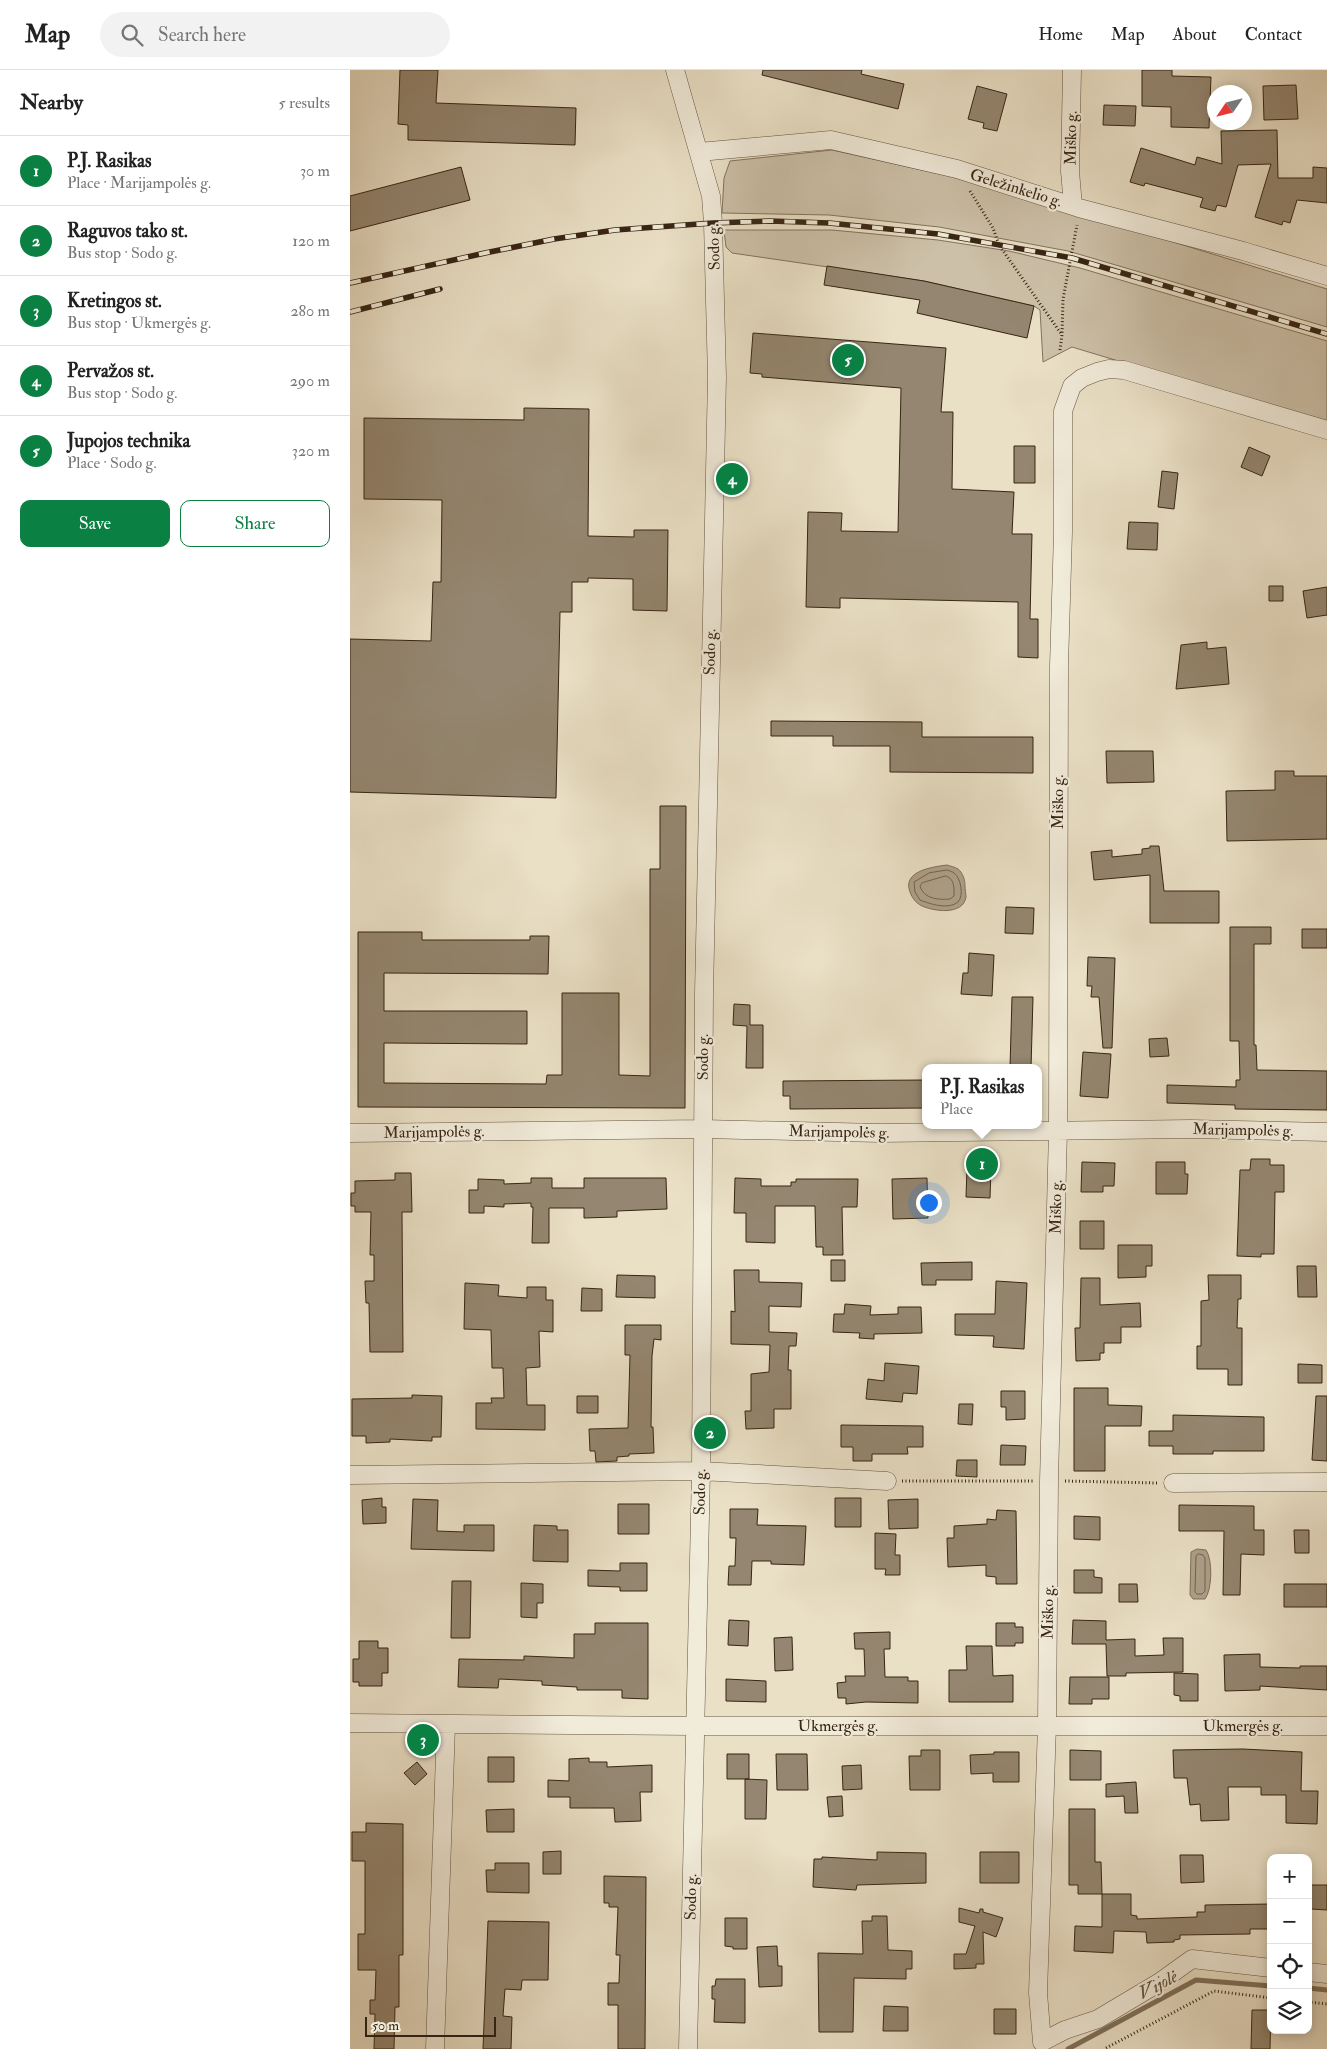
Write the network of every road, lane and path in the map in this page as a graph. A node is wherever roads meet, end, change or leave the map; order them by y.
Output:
1 (675, 70) edge
2 (1072, 70) edge
3 (699, 152) junction
4 (957, 169) junction
5 (1076, 207) junction
6 (1327, 276) edge
7 (1062, 335) junction
8 (1060, 350) dead end
9 (1327, 430) edge
10 (703, 1130) junction
11 (1058, 1130) junction
12 (1327, 1132) edge
13 (350, 1133) edge
14 (701, 1471) junction
15 (350, 1475) edge
16 (887, 1481) joint
17 (1049, 1481) junction
18 (1327, 1482) edge
19 (1173, 1483) joint
20 (350, 1723) edge
21 (446, 1724) junction
22 (694, 1726) junction
23 (1047, 1726) junction
24 (1327, 1726) edge
25 (1267, 1968) edge
26 (1312, 1972) edge
27 (1327, 1974) edge
28 (1267, 1998) edge
29 (1312, 2002) edge
30 (1327, 2004) edge
31 (1106, 2048) edge
32 (434, 2049) edge
33 (688, 2049) edge

1 - 3 street, Sodo g.
2 - 5 street, Miško g.
3 - 4 street, Geležinkelio g.
3 - 10 street, Sodo g.
4 - 5 street, Geležinkelio g.
4 - 7 path
5 - 6 street, Geležinkelio g.
5 - 7 path
7 - 8 path
9 - 11 street, Miško g.
10 - 11 street, Marijampolės g.
10 - 13 street, Marijampolės g.
10 - 14 street, Sodo g.
11 - 12 street, Marijampolės g.
11 - 17 street, Miško g.
14 - 15 street
14 - 16 street
14 - 22 street, Sodo g.
16 - 17 path
17 - 19 path
17 - 23 street, Miško g.
18 - 19 street
20 - 21 street, Ukmergės g.
21 - 22 street, Ukmergės g.
21 - 32 street
22 - 23 street, Ukmergės g.
22 - 33 street, Sodo g.
23 - 24 street, Ukmergės g.
23 - 25 street, Miško g.
26 - 27 street
28 - 31 path
29 - 30 path

